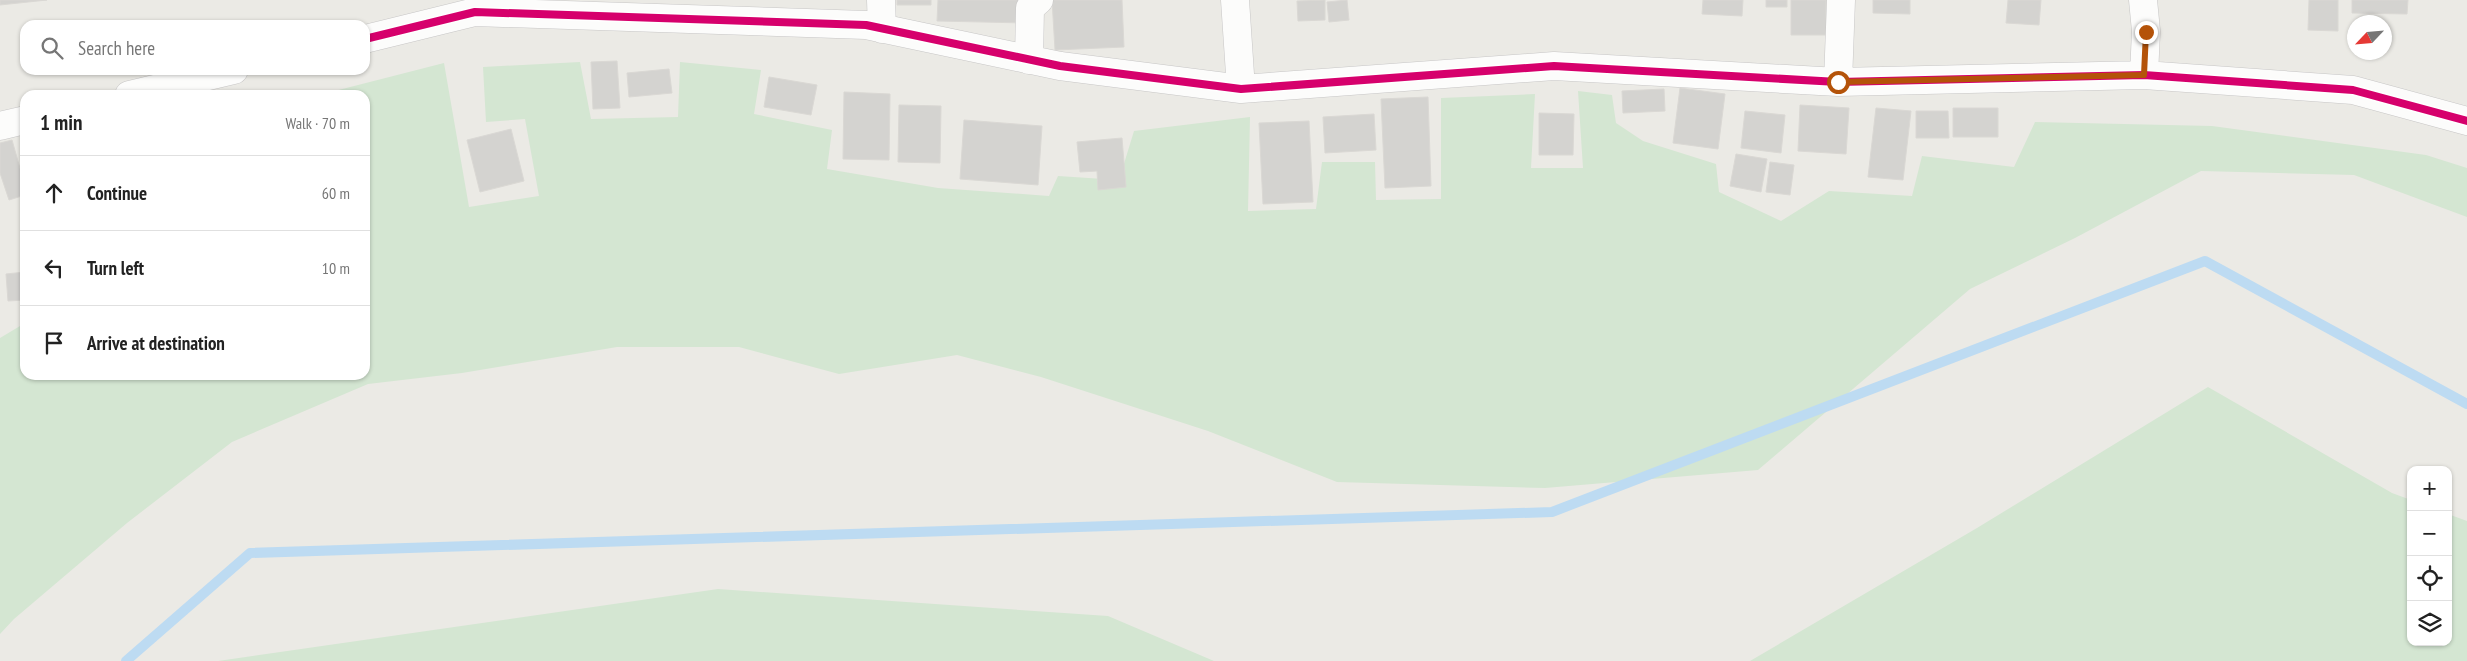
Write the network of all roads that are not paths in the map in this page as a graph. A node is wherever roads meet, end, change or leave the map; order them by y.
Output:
1 (881, 0) edge
2 (1039, 0) edge
3 (1235, 0) edge
4 (1841, 0) edge
5 (2143, 0) edge
6 (474, 6) edge
7 (882, 29) junction
8 (370, 37) edge
9 (1029, 60) junction
10 (213, 75) edge
11 (2144, 75) junction
12 (1838, 82) junction
13 (1241, 89) junction
14 (150, 90) edge
15 (20, 121) edge
16 (2467, 121) edge
17 (0, 126) edge

1 - 7 street
2 - 9 street
3 - 13 street
4 - 12 street
5 - 11 street
6 - 7 street
6 - 8 street
7 - 9 street
9 - 13 street
10 - 14 street
11 - 12 street
11 - 16 street
12 - 13 street
15 - 17 street

